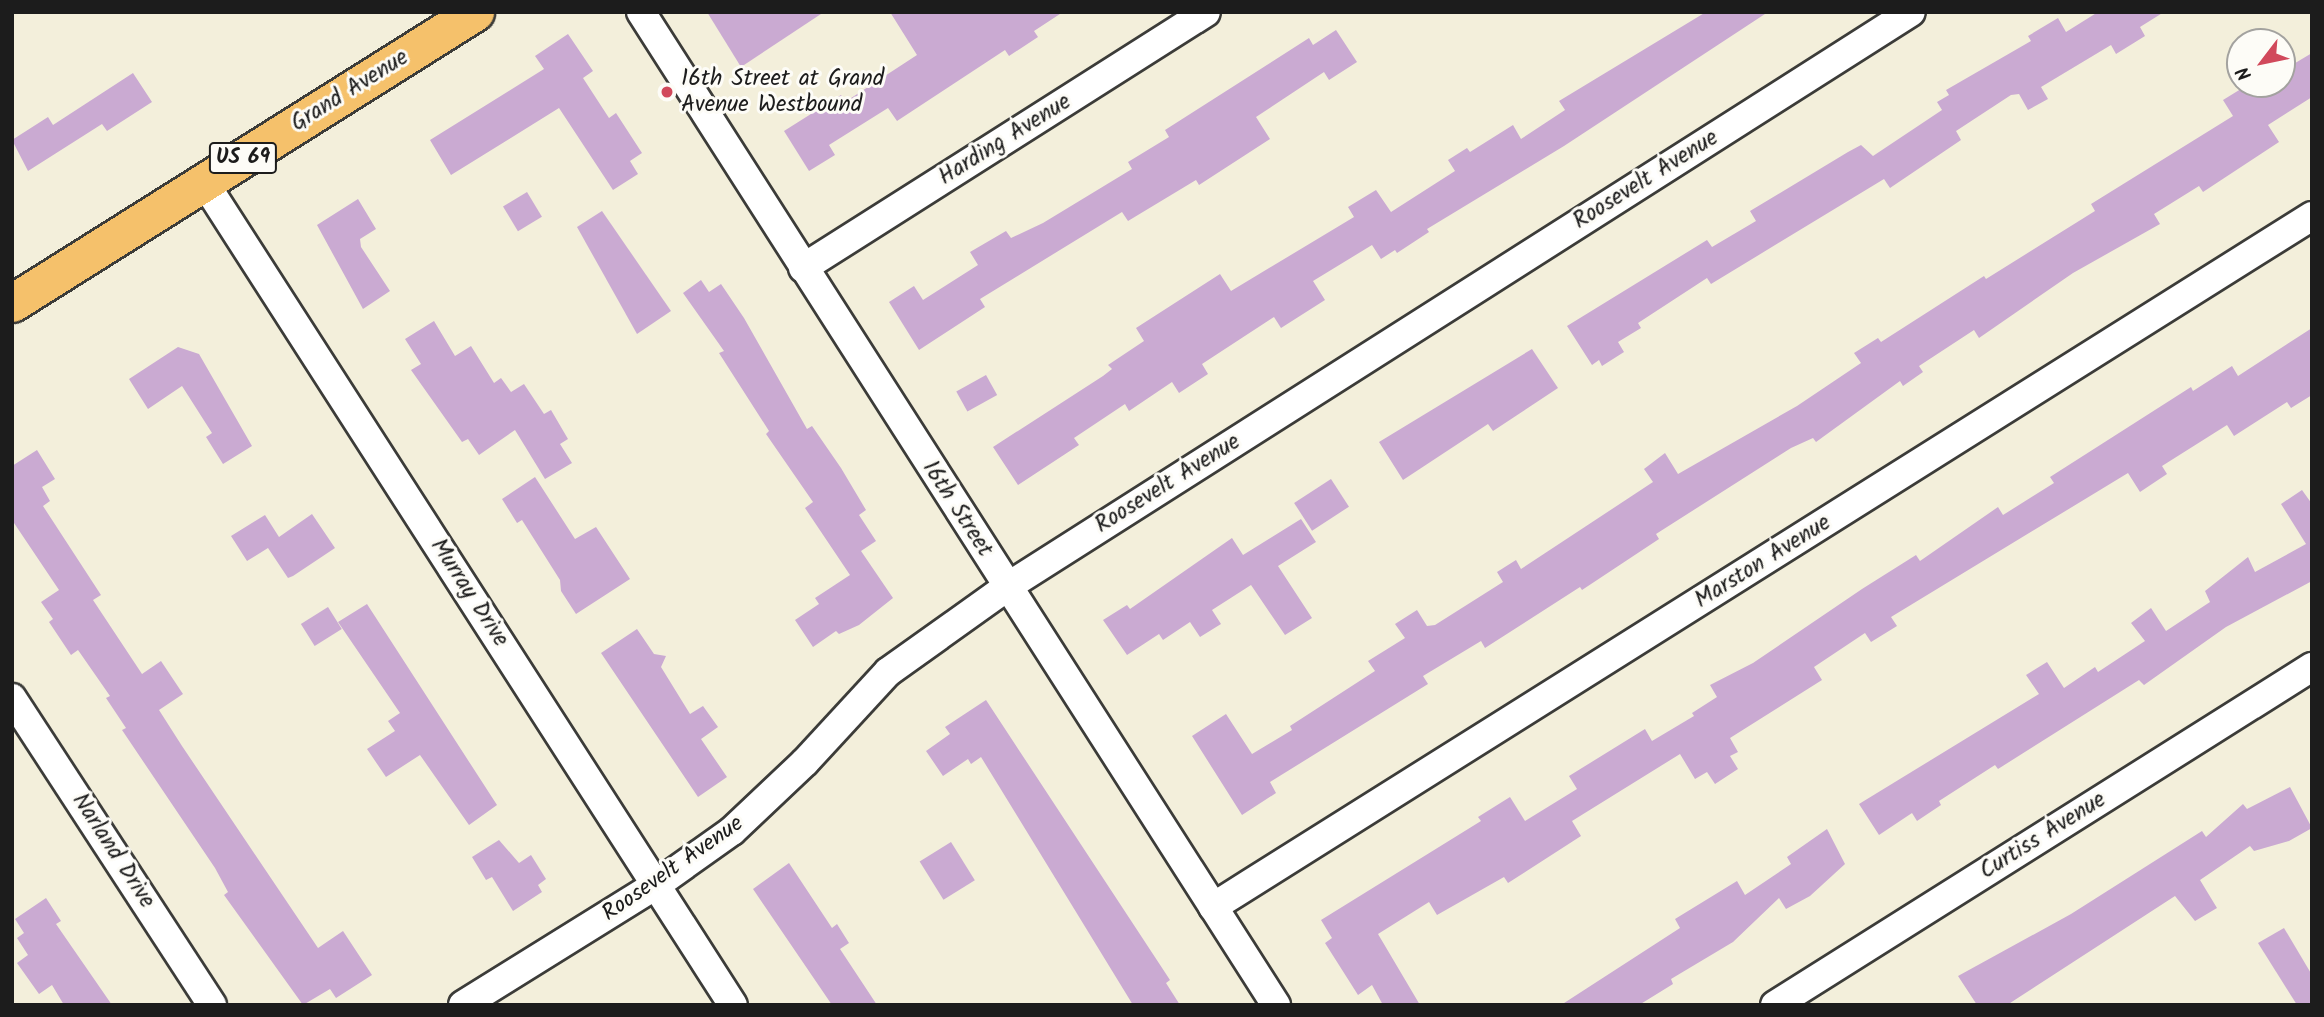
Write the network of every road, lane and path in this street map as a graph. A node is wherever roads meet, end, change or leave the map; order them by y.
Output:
1 (475, 12) edge
2 (641, 12) edge
3 (1206, 12) edge
4 (1911, 12) edge
5 (204, 182) junction
6 (2312, 216) edge
7 (803, 268) junction
8 (12, 303) edge
9 (1007, 587) junction
10 (2312, 667) edge
11 (12, 698) edge
12 (656, 885) junction
13 (1213, 908) junction
14 (212, 1005) edge
15 (463, 1005) edge
16 (733, 1005) edge
17 (1276, 1005) edge
18 (1775, 1005) edge

1 - 5 main road, Grand Avenue / US 69
2 - 7 street, 16th Street
3 - 7 street, Harding Avenue
4 - 9 street, Roosevelt Avenue
5 - 8 main road, Grand Avenue / US 69
5 - 12 street, Murray Drive
6 - 13 street, Marston Avenue
7 - 9 street, 16th Street
9 - 12 street, Roosevelt Avenue
9 - 13 street, 16th Street
10 - 18 street, Curtiss Avenue
11 - 14 street, Narland Drive
12 - 15 street, Roosevelt Avenue
12 - 16 street, Murray Drive
13 - 17 street, 16th Street

